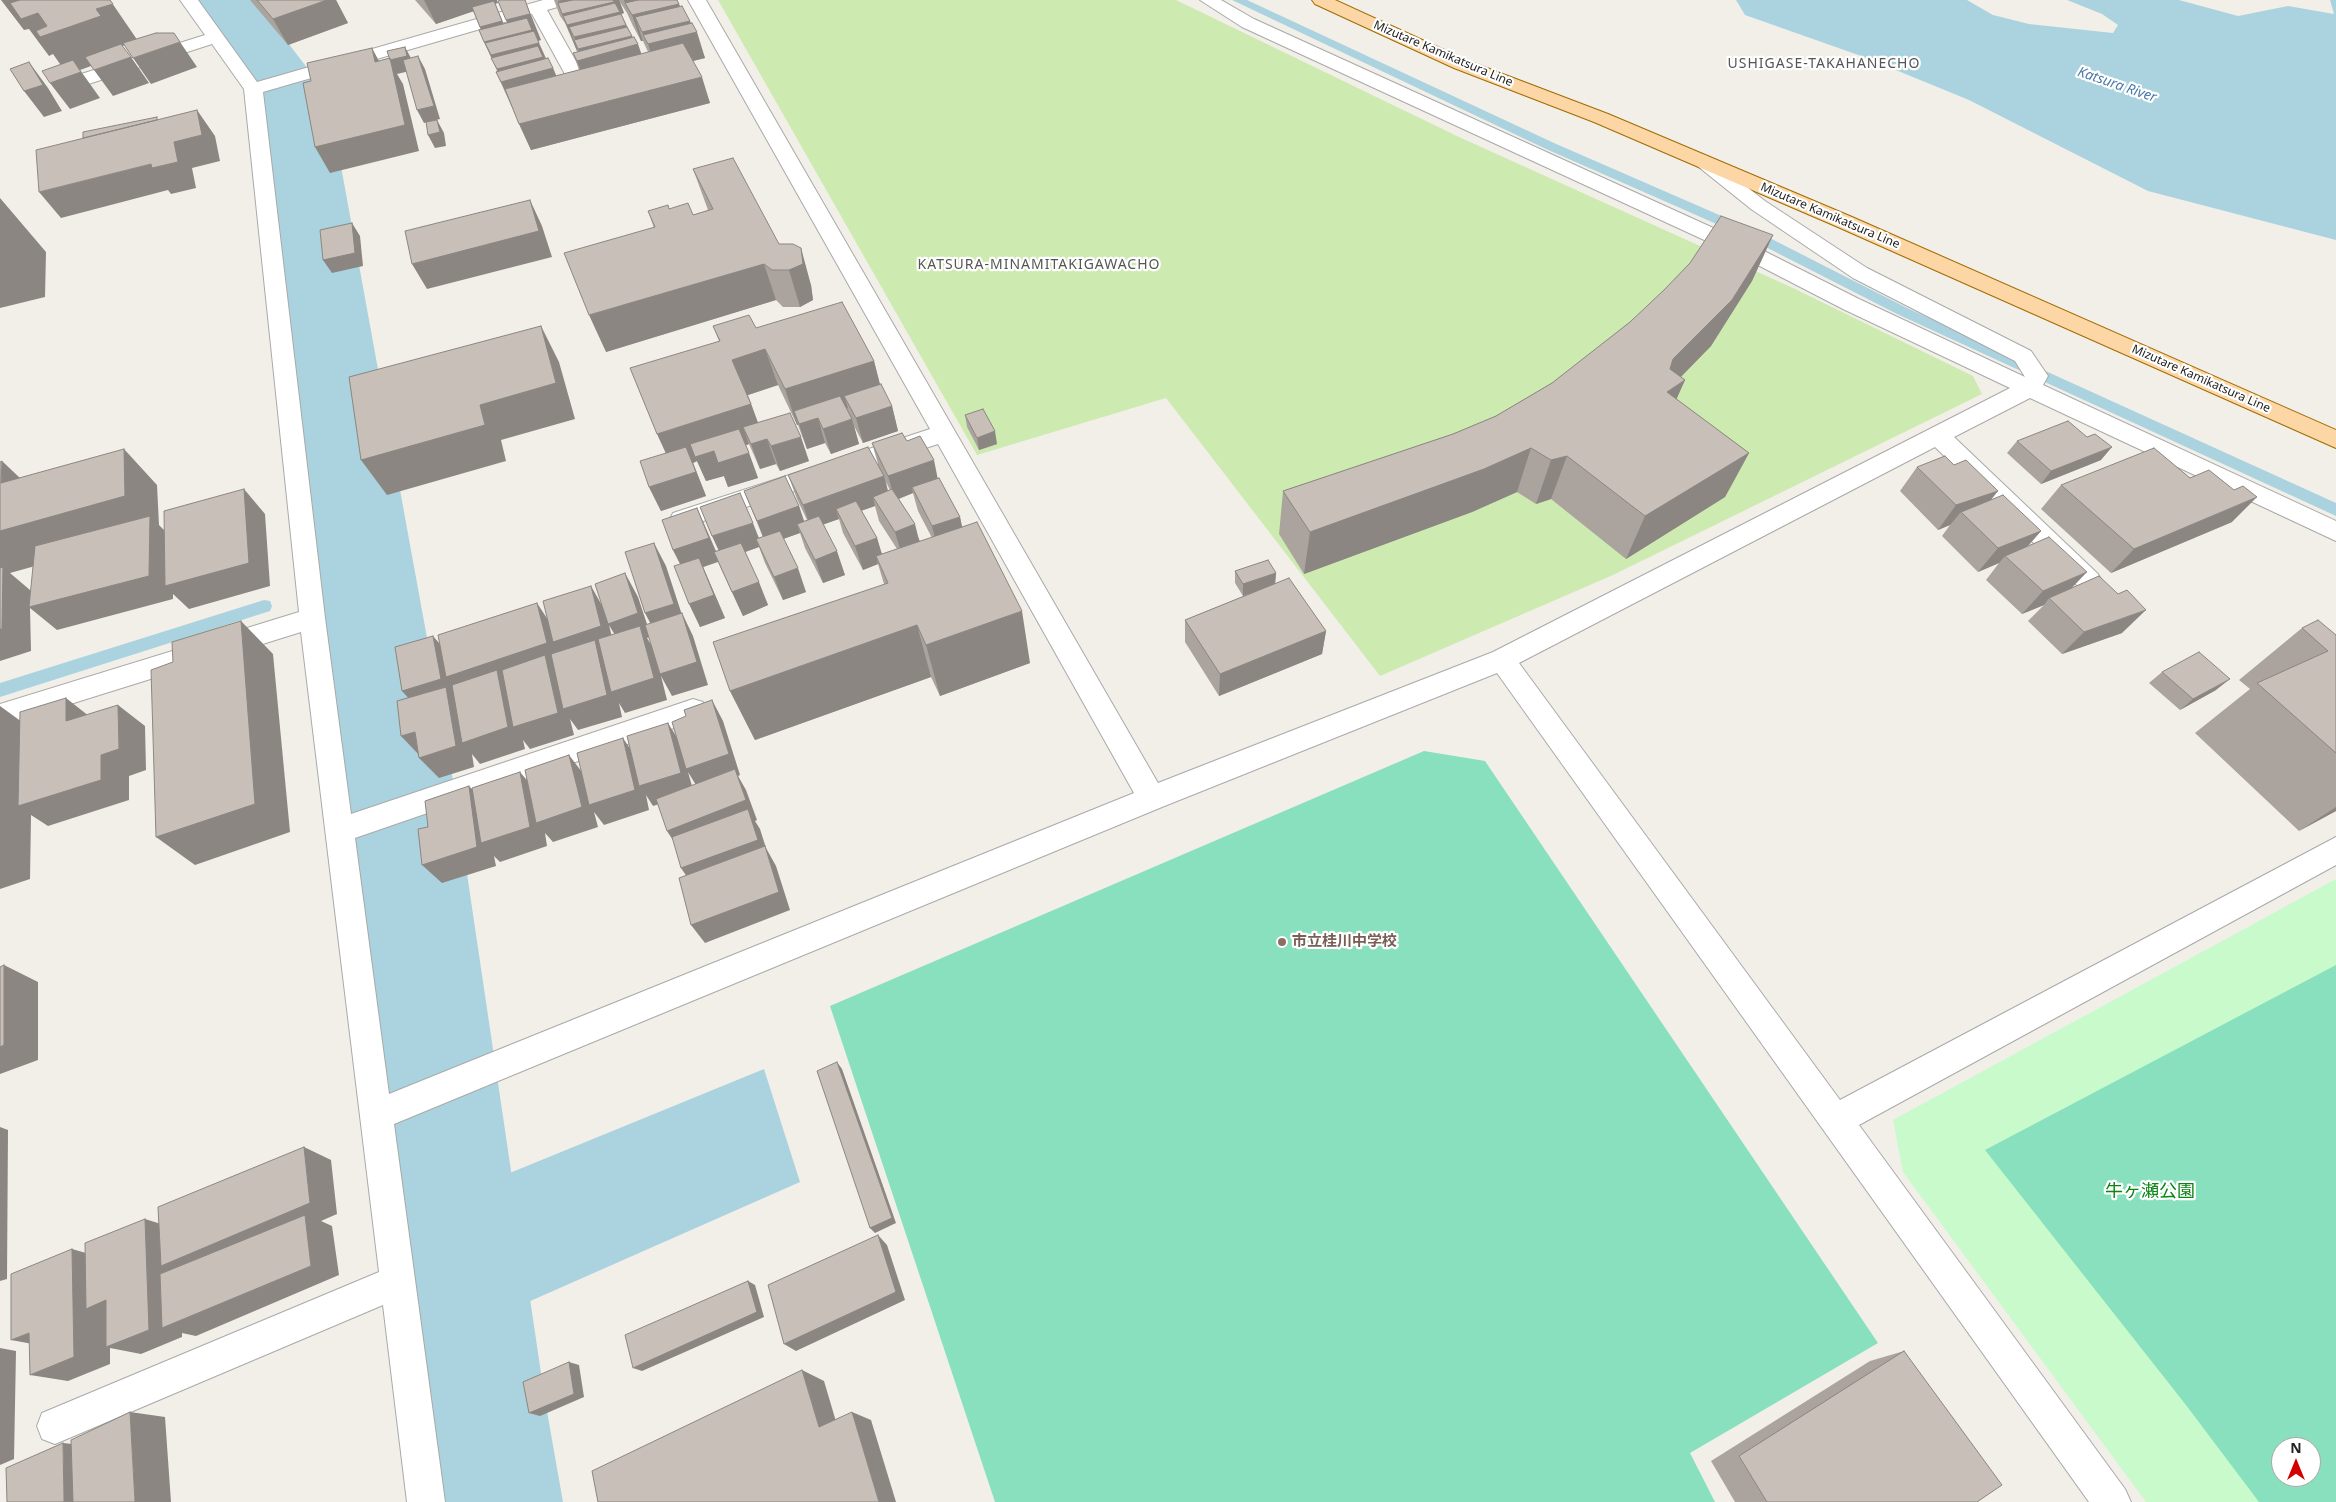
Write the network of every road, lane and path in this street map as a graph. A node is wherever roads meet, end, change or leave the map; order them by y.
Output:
1 (189, 0) edge
2 (562, 0) edge
3 (697, 0) edge
4 (1209, 0) edge
5 (1321, 0) edge
6 (537, 7) junction
7 (216, 37) junction
8 (573, 72) edge
9 (66, 85) edge
10 (259, 87) junction
11 (1700, 160) junction
12 (2034, 382) junction
13 (944, 433) junction
14 (1938, 436) junction
15 (2336, 440) edge
16 (682, 519) edge
17 (2336, 532) edge
18 (2089, 581) edge
19 (312, 618) junction
20 (1502, 660) junction
21 (693, 710) edge
22 (0, 715) edge
23 (1152, 798) junction
24 (340, 830) junction
25 (2336, 850) edge
26 (377, 1115) junction
27 (1836, 1120) junction
28 (398, 1282) junction
29 (55, 1426) dead end
30 (426, 1502) edge
31 (2112, 1502) edge

1 - 7 street
2 - 6 street
3 - 13 street
4 - 12 street
5 - 11 main road, Mizutare Kamikatsura Line
6 - 8 street
6 - 10 street
7 - 9 street
7 - 10 street
10 - 19 street
11 - 12 street
11 - 15 main road, Mizutare Kamikatsura Line
12 - 14 street
12 - 17 street
13 - 16 street
13 - 23 street
14 - 18 street
14 - 20 street
19 - 22 street
19 - 24 street
20 - 23 street
20 - 27 street
21 - 24 street
23 - 26 street
24 - 26 street
25 - 27 street
26 - 28 street
27 - 31 street
28 - 29 street
28 - 30 street

